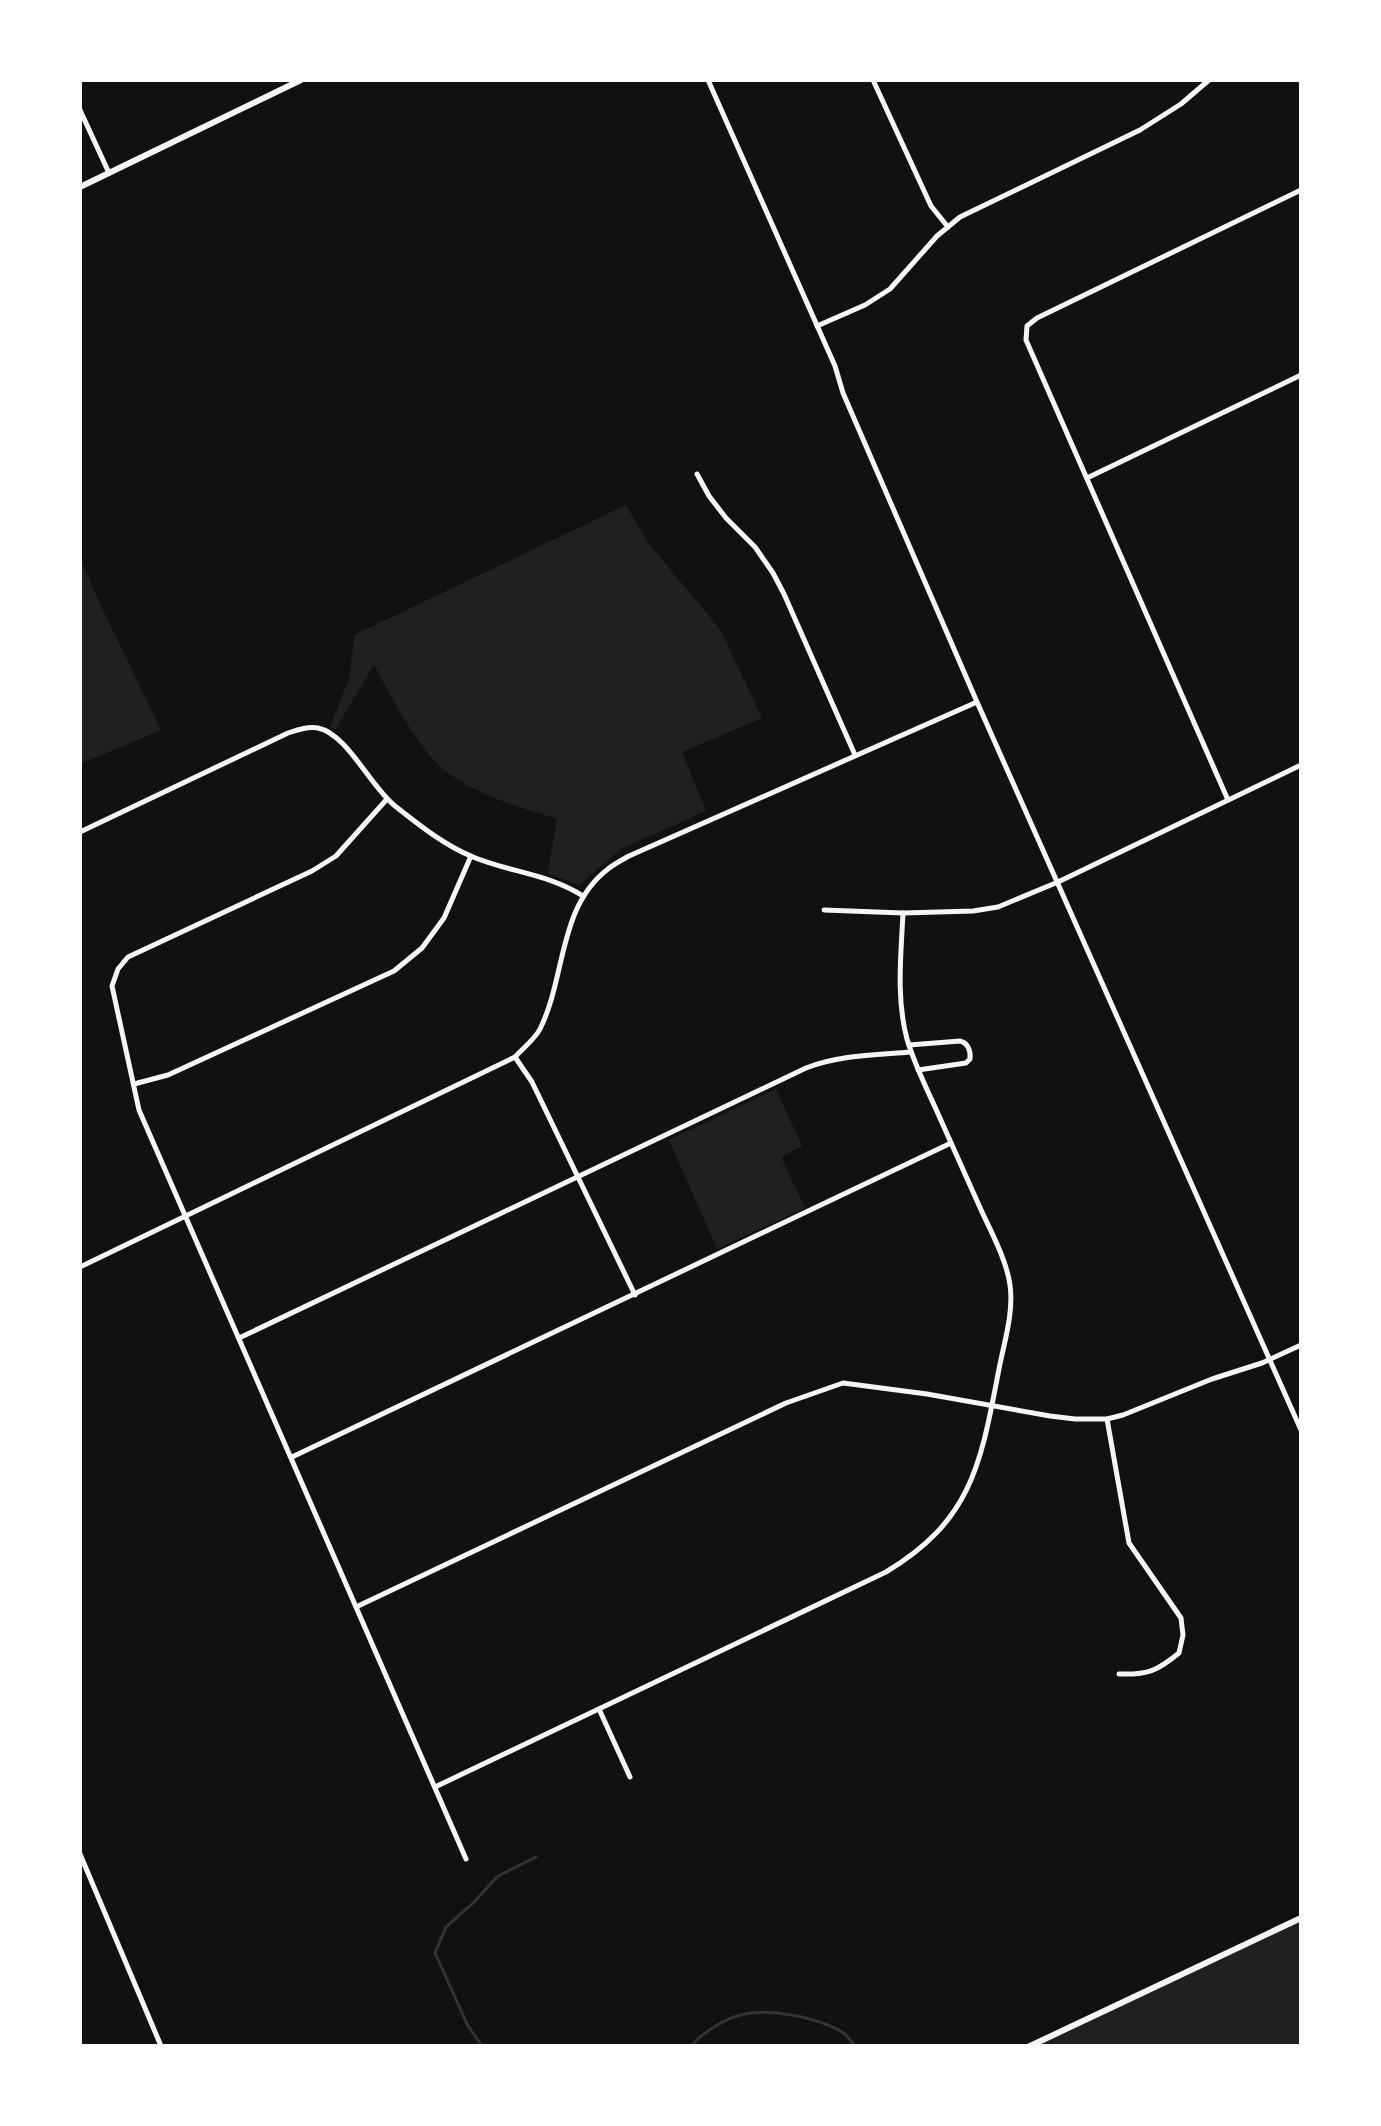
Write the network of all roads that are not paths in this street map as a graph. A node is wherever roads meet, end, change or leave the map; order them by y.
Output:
1 (301, 80) edge
2 (708, 80) edge
3 (877, 80) edge
4 (1209, 80) edge
5 (80, 110) edge
6 (109, 173) junction
7 (80, 187) edge
8 (1301, 190) edge
9 (948, 227) junction
10 (817, 326) junction
11 (1301, 375) edge
12 (697, 474) dead end
13 (1087, 478) junction
14 (977, 702) junction
15 (855, 755) junction
16 (1301, 765) edge
17 (387, 799) junction
18 (1228, 800) junction
19 (80, 832) edge
20 (471, 856) junction
21 (1058, 882) junction
22 (583, 896) junction
23 (824, 910) dead end
24 (903, 913) junction
25 (909, 1045) junction
26 (911, 1052) junction
27 (515, 1057) junction
28 (918, 1070) junction
29 (134, 1084) junction
30 (951, 1143) junction
31 (578, 1177) junction
32 (186, 1216) junction
33 (80, 1267) edge
34 (635, 1295) junction
35 (239, 1339) junction
36 (1301, 1345) edge
37 (1270, 1359) junction
38 (992, 1406) junction
39 (1107, 1419) junction
40 (1301, 1430) edge
41 (292, 1457) junction
42 (356, 1607) junction
43 (1119, 1674) dead end
44 (599, 1709) junction
45 (630, 1777) dead end
46 (435, 1787) junction
47 (80, 1854) edge
48 (466, 1859) dead end
49 (1301, 1918) edge
50 (161, 2046) edge
51 (1030, 2046) edge

1 - 6 street
2 - 10 street
3 - 9 street
4 - 9 street
5 - 6 street
6 - 7 street
8 - 13 street
9 - 10 street
10 - 14 street
11 - 13 street
12 - 15 street
13 - 18 street
14 - 15 street
14 - 21 street
15 - 22 street
16 - 18 street
17 - 19 street
17 - 20 street
17 - 29 street
18 - 21 street
20 - 22 street
20 - 29 street
21 - 24 street
21 - 37 street
22 - 27 street
23 - 24 street
24 - 25 street
25 - 26 street
25 - 28 street
26 - 28 street
26 - 31 street
27 - 31 street
27 - 32 street
28 - 30 street
29 - 32 street
30 - 34 street
30 - 38 street
31 - 34 street
31 - 35 street
32 - 33 street
32 - 35 street
34 - 41 street
35 - 41 street
36 - 37 street
37 - 39 street
37 - 40 street
38 - 39 street
38 - 42 street
38 - 44 street
39 - 43 street
41 - 42 street
42 - 46 street
44 - 45 street
44 - 46 street
46 - 48 street
47 - 50 street
49 - 51 street

